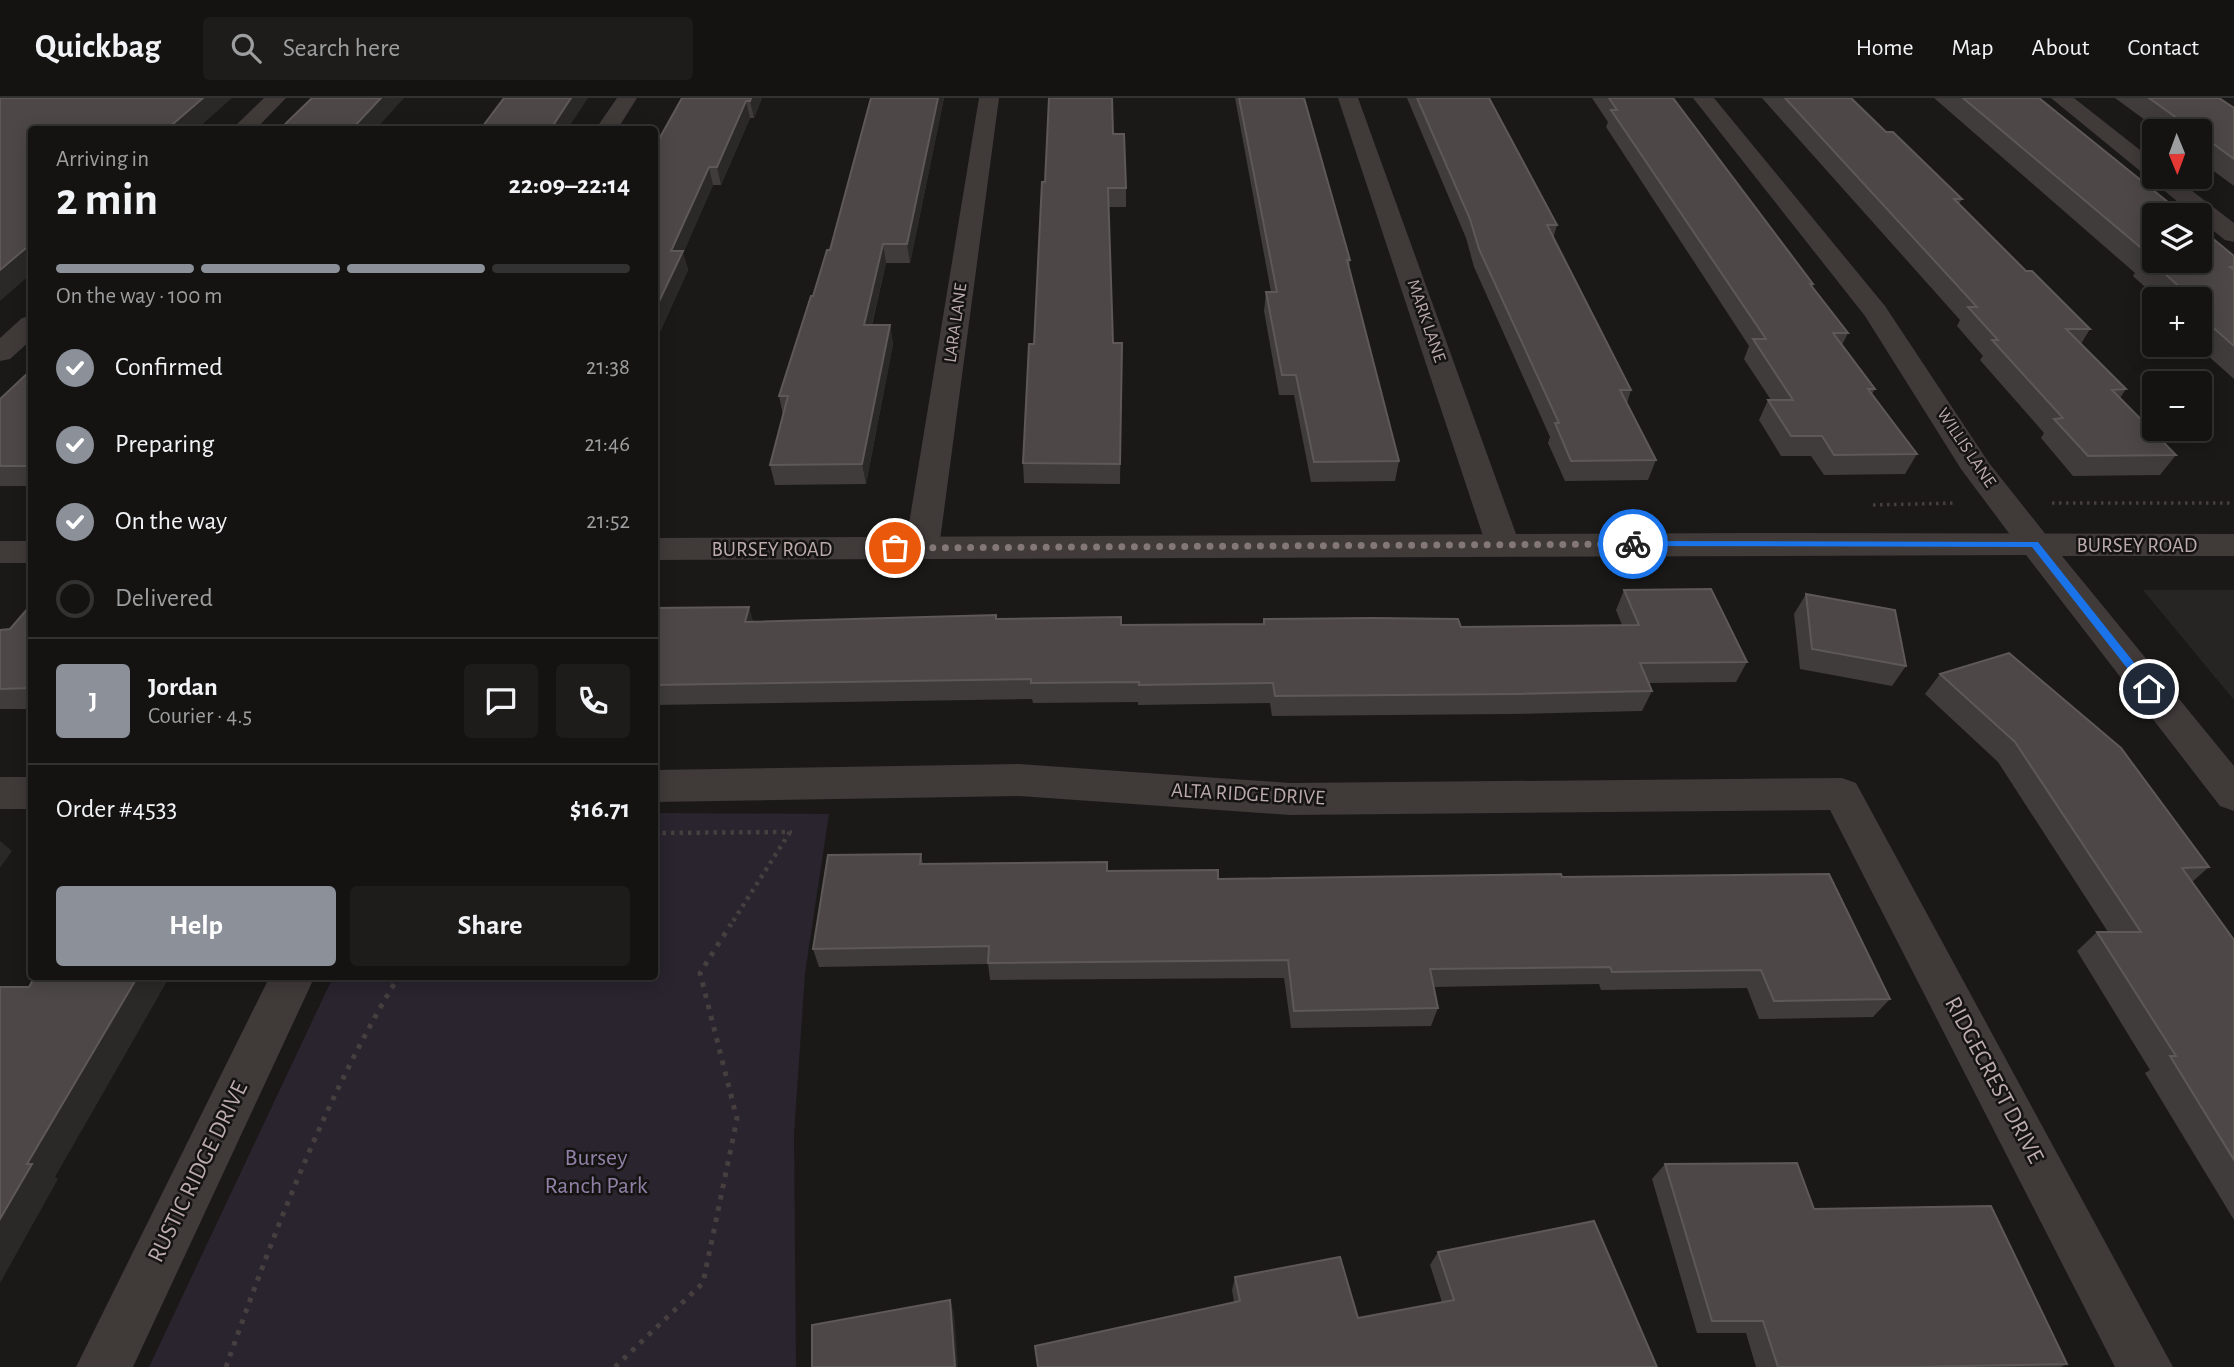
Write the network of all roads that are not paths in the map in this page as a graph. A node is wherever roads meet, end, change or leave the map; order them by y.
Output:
1 (276, 98) edge
2 (627, 98) edge
3 (989, 98) edge
4 (1348, 98) edge
5 (1703, 98) edge
6 (2061, 98) edge
7 (246, 126) edge
8 (609, 126) edge
9 (2142, 162) edge
10 (2175, 189) edge
11 (2234, 235) edge
12 (28, 328) edge
13 (0, 354) edge
14 (2035, 544) junction
15 (1503, 545) junction
16 (2234, 545) edge
17 (922, 548) junction
18 (658, 549) edge
19 (0, 552) edge
20 (28, 552) edge
21 (658, 786) edge
22 (0, 793) edge
23 (28, 793) edge
24 (1842, 794) joint
25 (2234, 794) edge
26 (291, 980) edge
27 (104, 1367) edge
28 (2146, 1367) edge

1 - 7 street
2 - 8 street
3 - 17 street, LARA LANE
4 - 15 street, MARK LANE
5 - 14 street, WILLIS LANE
6 - 9 street
10 - 11 street
12 - 13 street
14 - 15 street, BURSEY ROAD
14 - 16 street, BURSEY ROAD
14 - 25 street, WILLIS LANE
15 - 17 street, BURSEY ROAD
17 - 18 street, BURSEY ROAD
19 - 20 street
21 - 24 street, ALTA RIDGE DRIVE
22 - 23 street
24 - 28 street, RIDGECREST DRIVE
26 - 27 street, RUSTIC RIDGE DRIVE

